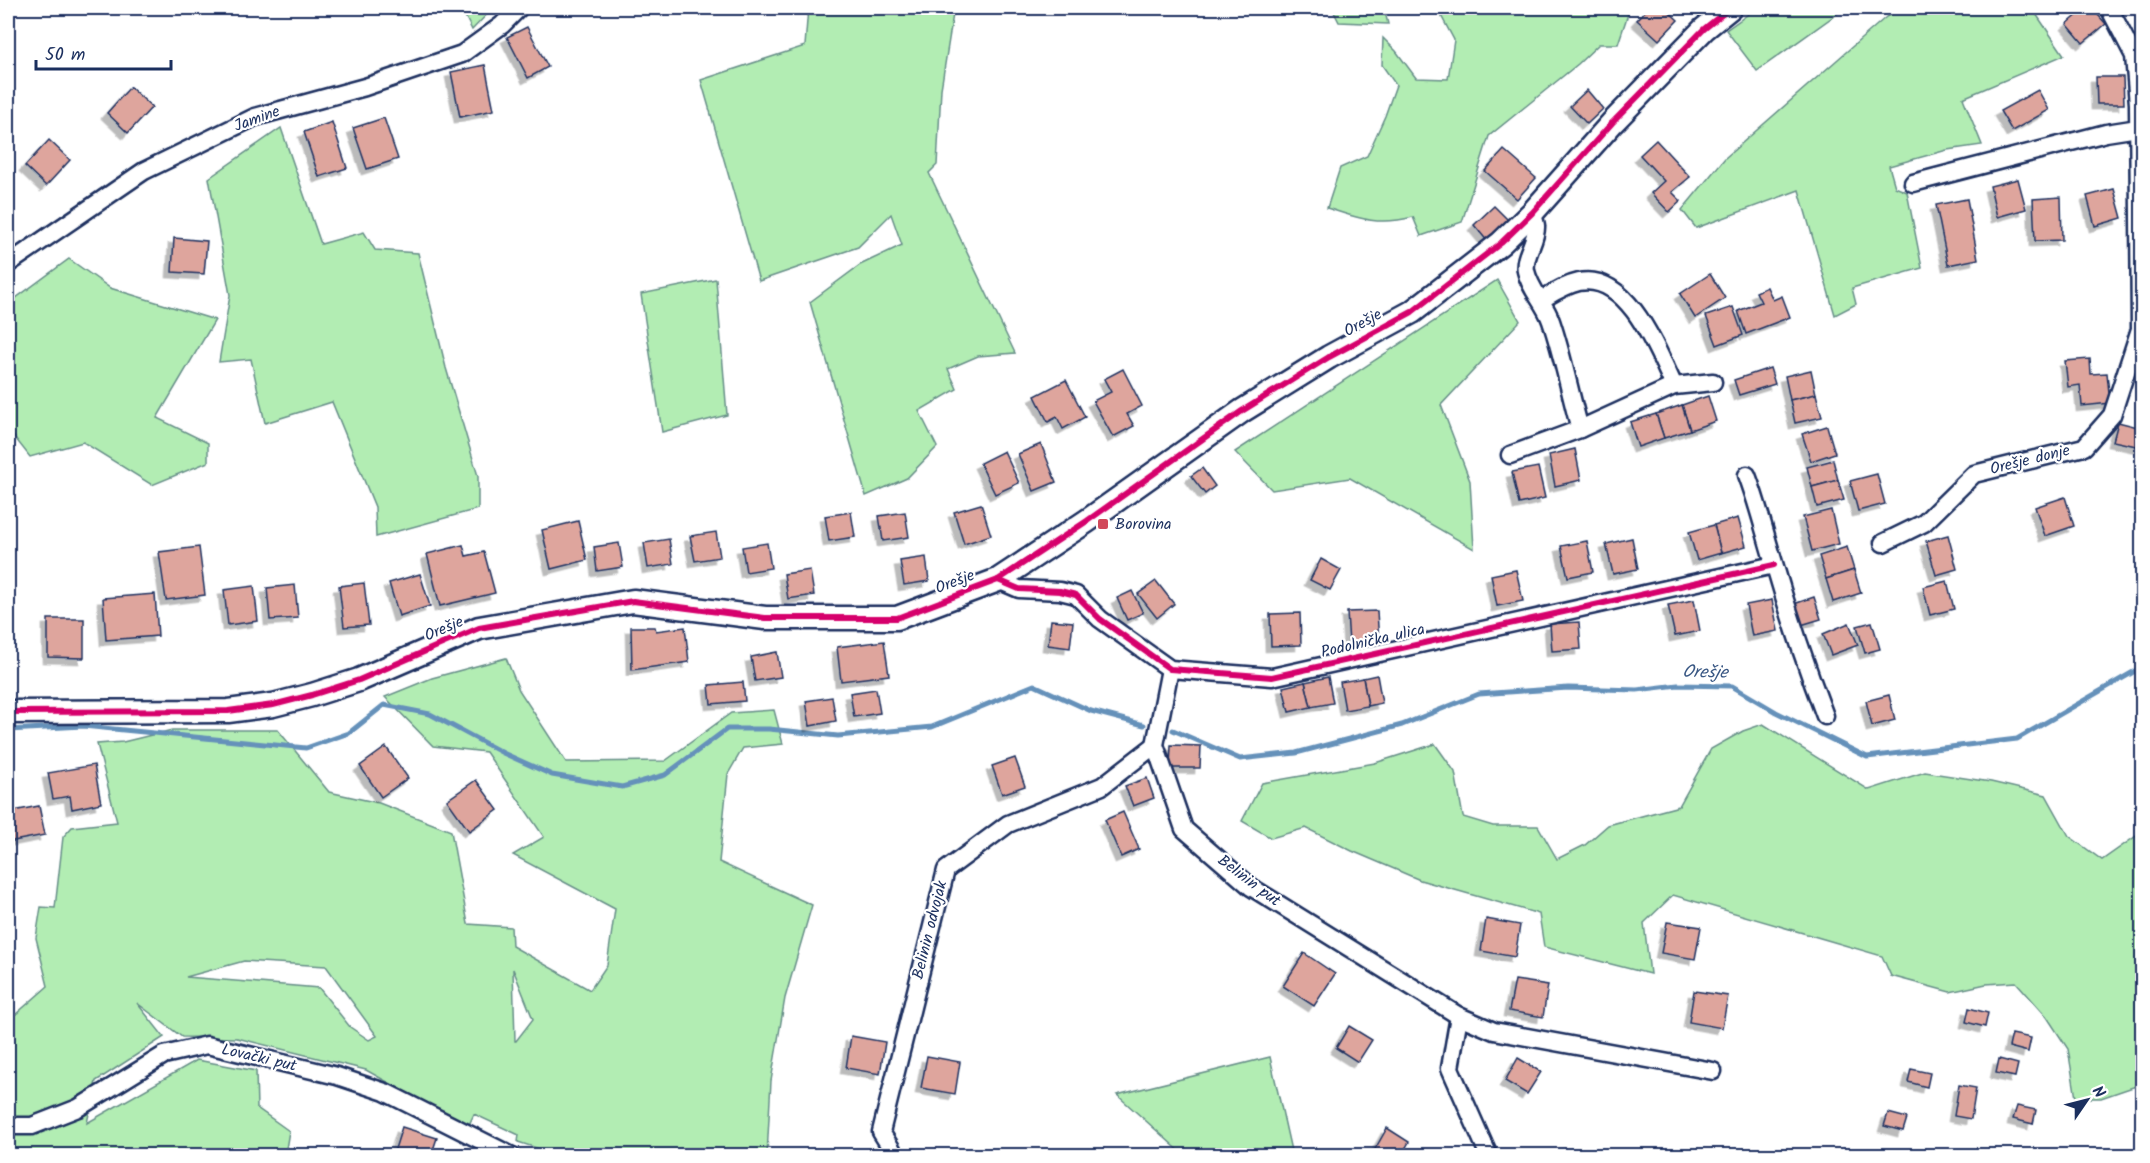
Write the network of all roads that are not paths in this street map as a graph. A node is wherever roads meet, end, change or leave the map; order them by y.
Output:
1 (519, 8) edge
2 (1730, 8) edge
3 (2109, 8) edge
4 (2138, 128) junction
5 (1913, 183) dead end
6 (1532, 213) junction
7 (8, 264) edge
8 (1541, 300) junction
9 (1713, 382) dead end
10 (1674, 386) junction
11 (1580, 429) junction
12 (1510, 454) dead end
13 (1747, 475) dead end
14 (1882, 543) dead end
15 (1774, 565) junction
16 (998, 580) junction
17 (1170, 669) junction
18 (8, 712) edge
19 (1826, 716) dead end
20 (1155, 745) junction
21 (1459, 1016) junction
22 (1713, 1071) dead end
23 (8, 1126) edge
24 (512, 1155) edge
25 (896, 1155) edge
26 (1489, 1155) edge

1 - 7 street, Jamine
2 - 6 street, Orešje
3 - 4 street, Orešje donje
4 - 5 street
4 - 14 street, Orešje donje
6 - 8 street
6 - 16 street, Orešje
8 - 10 street
8 - 11 street
9 - 10 street
10 - 11 street
11 - 12 street
13 - 15 street
15 - 17 street, Podolnička ulica
15 - 19 street
16 - 17 street
16 - 18 street, Orešje
17 - 20 street
20 - 21 street, Belinin put
20 - 25 street, Belinin odvojak
21 - 22 street, Belinin put
21 - 26 street
23 - 24 street, Lovački put

